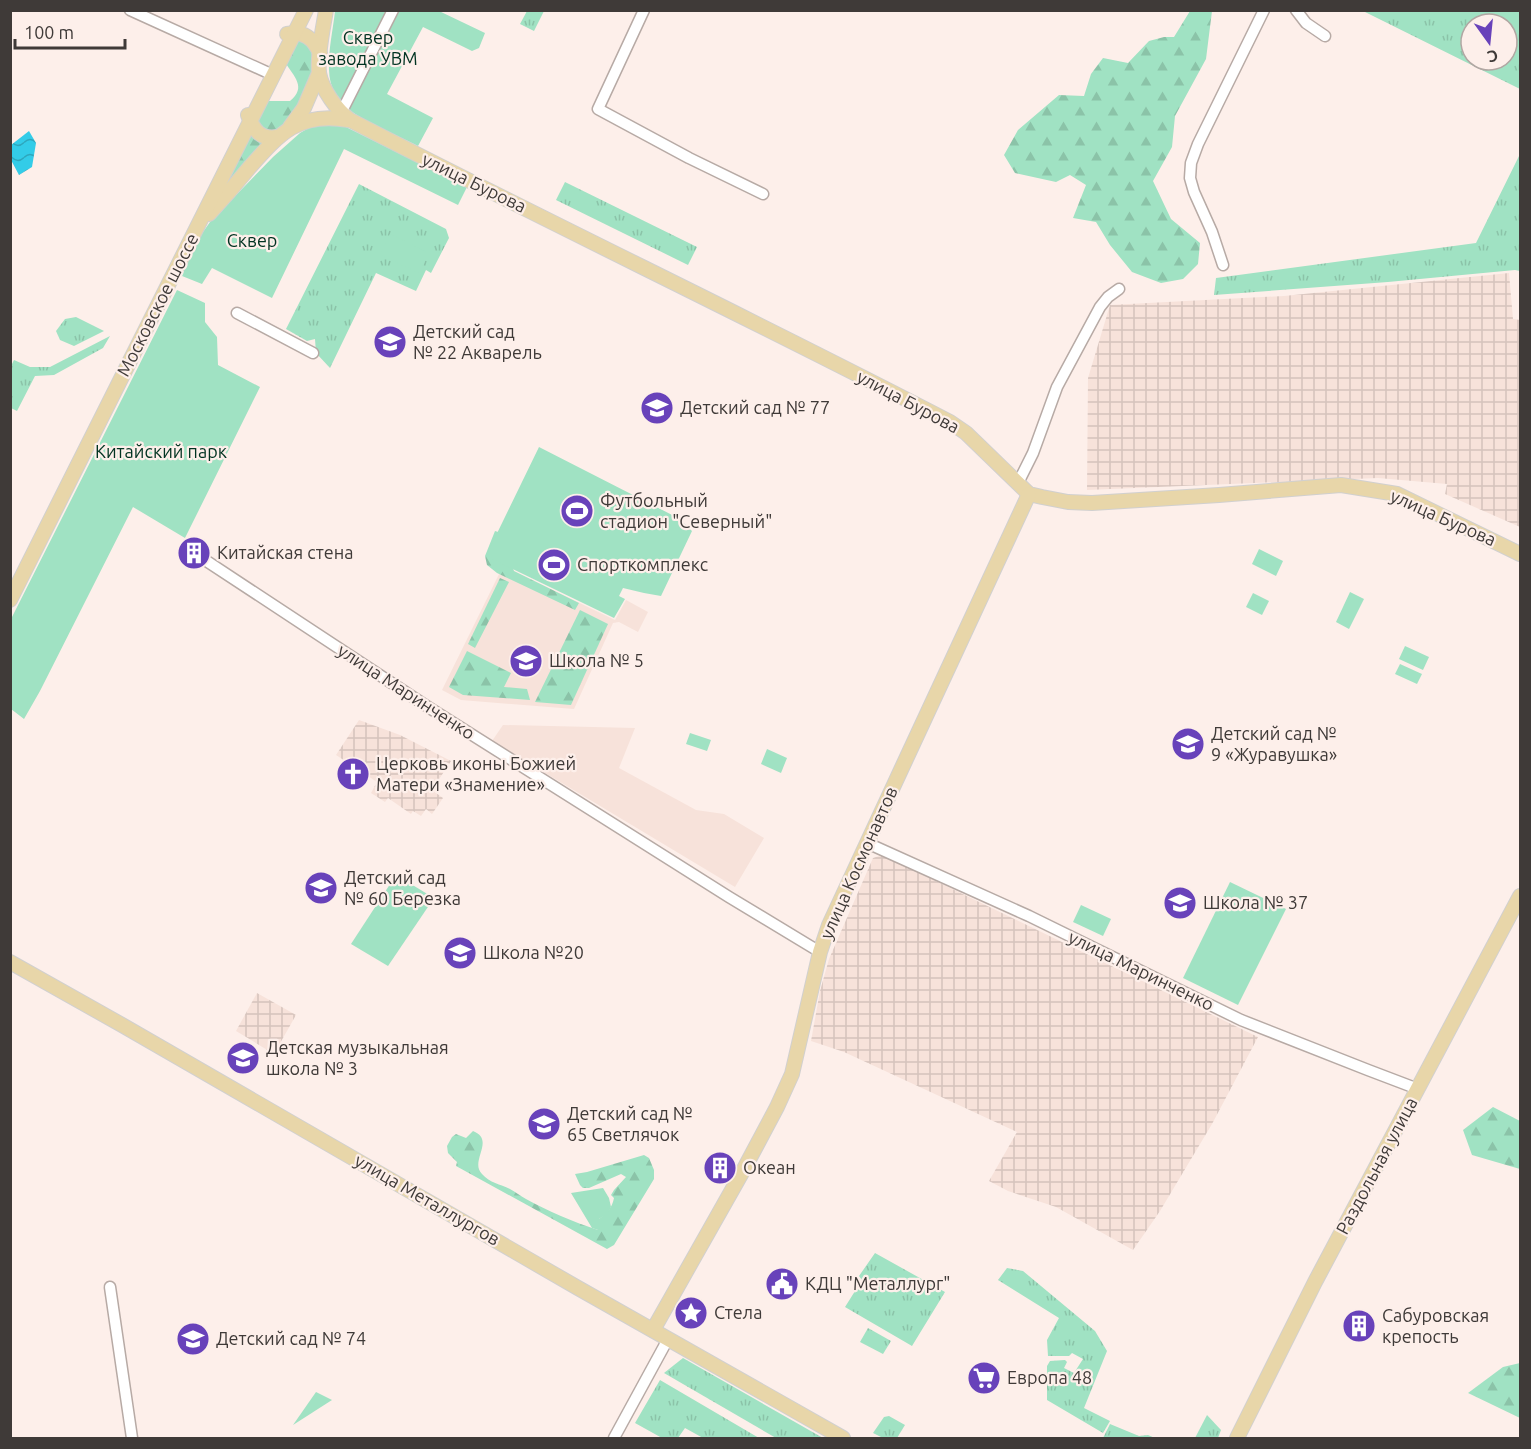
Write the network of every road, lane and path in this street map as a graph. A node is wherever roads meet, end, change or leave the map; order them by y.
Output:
1 (130, 10) edge
2 (296, 10) edge
3 (306, 10) edge
4 (326, 10) edge
5 (393, 10) edge
6 (644, 10) edge
7 (1264, 10) edge
8 (1296, 10) edge
9 (289, 34) junction
10 (1325, 36) dead end
11 (320, 53) junction
12 (269, 73) junction
13 (319, 74) junction
14 (248, 115) junction
15 (346, 117) junction
16 (290, 127) junction
17 (277, 137) junction
18 (763, 194) dead end
19 (196, 229) junction
20 (1223, 265) dead end
21 (1119, 289) dead end
22 (237, 313) dead end
23 (313, 353) dead end
24 (1018, 483) junction
25 (1029, 494) junction
26 (1521, 554) edge
27 (208, 562) dead end
28 (10, 584) edge
29 (10, 600) edge
30 (867, 843) junction
31 (1521, 896) edge
32 (820, 952) junction
33 (10, 962) edge
34 (1418, 1089) junction
35 (110, 1287) dead end
36 (653, 1330) junction
37 (669, 1339) junction
38 (132, 1438) edge
39 (614, 1438) edge
40 (843, 1438) edge
41 (1237, 1438) edge

1 - 12 street
2 - 9 main road, Московское шоссе
3 - 9 main road, Московское шоссе
4 - 11 main road
5 - 15 street
6 - 18 street
7 - 20 street
8 - 10 street
9 - 11 main road
9 - 12 main road, Московское шоссе
11 - 13 main road
12 - 14 main road, Московское шоссе
13 - 15 main road
13 - 16 main road
14 - 17 main road
14 - 19 main road, Московское шоссе
14 - 28 main road, Московское шоссе
15 - 16 main road
15 - 24 main road, улица Бурова
16 - 17 main road
17 - 19 main road
19 - 29 main road, Московское шоссе
21 - 24 street
22 - 23 street
24 - 25 main road, улица Бурова
25 - 26 main road, улица Бурова
25 - 30 main road, улица Космонавтов
27 - 32 street, улица Маринченко
30 - 32 main road, улица Космонавтов
30 - 34 street, улица Маринченко
31 - 34 main road, Раздольная улица
32 - 36 main road, улица Космонавтов
33 - 36 main road, улица Металлургов
34 - 41 main road, Раздольная улица
35 - 38 street
36 - 37 main road, улица Металлургов
37 - 39 street
37 - 40 main road, улица Металлургов

